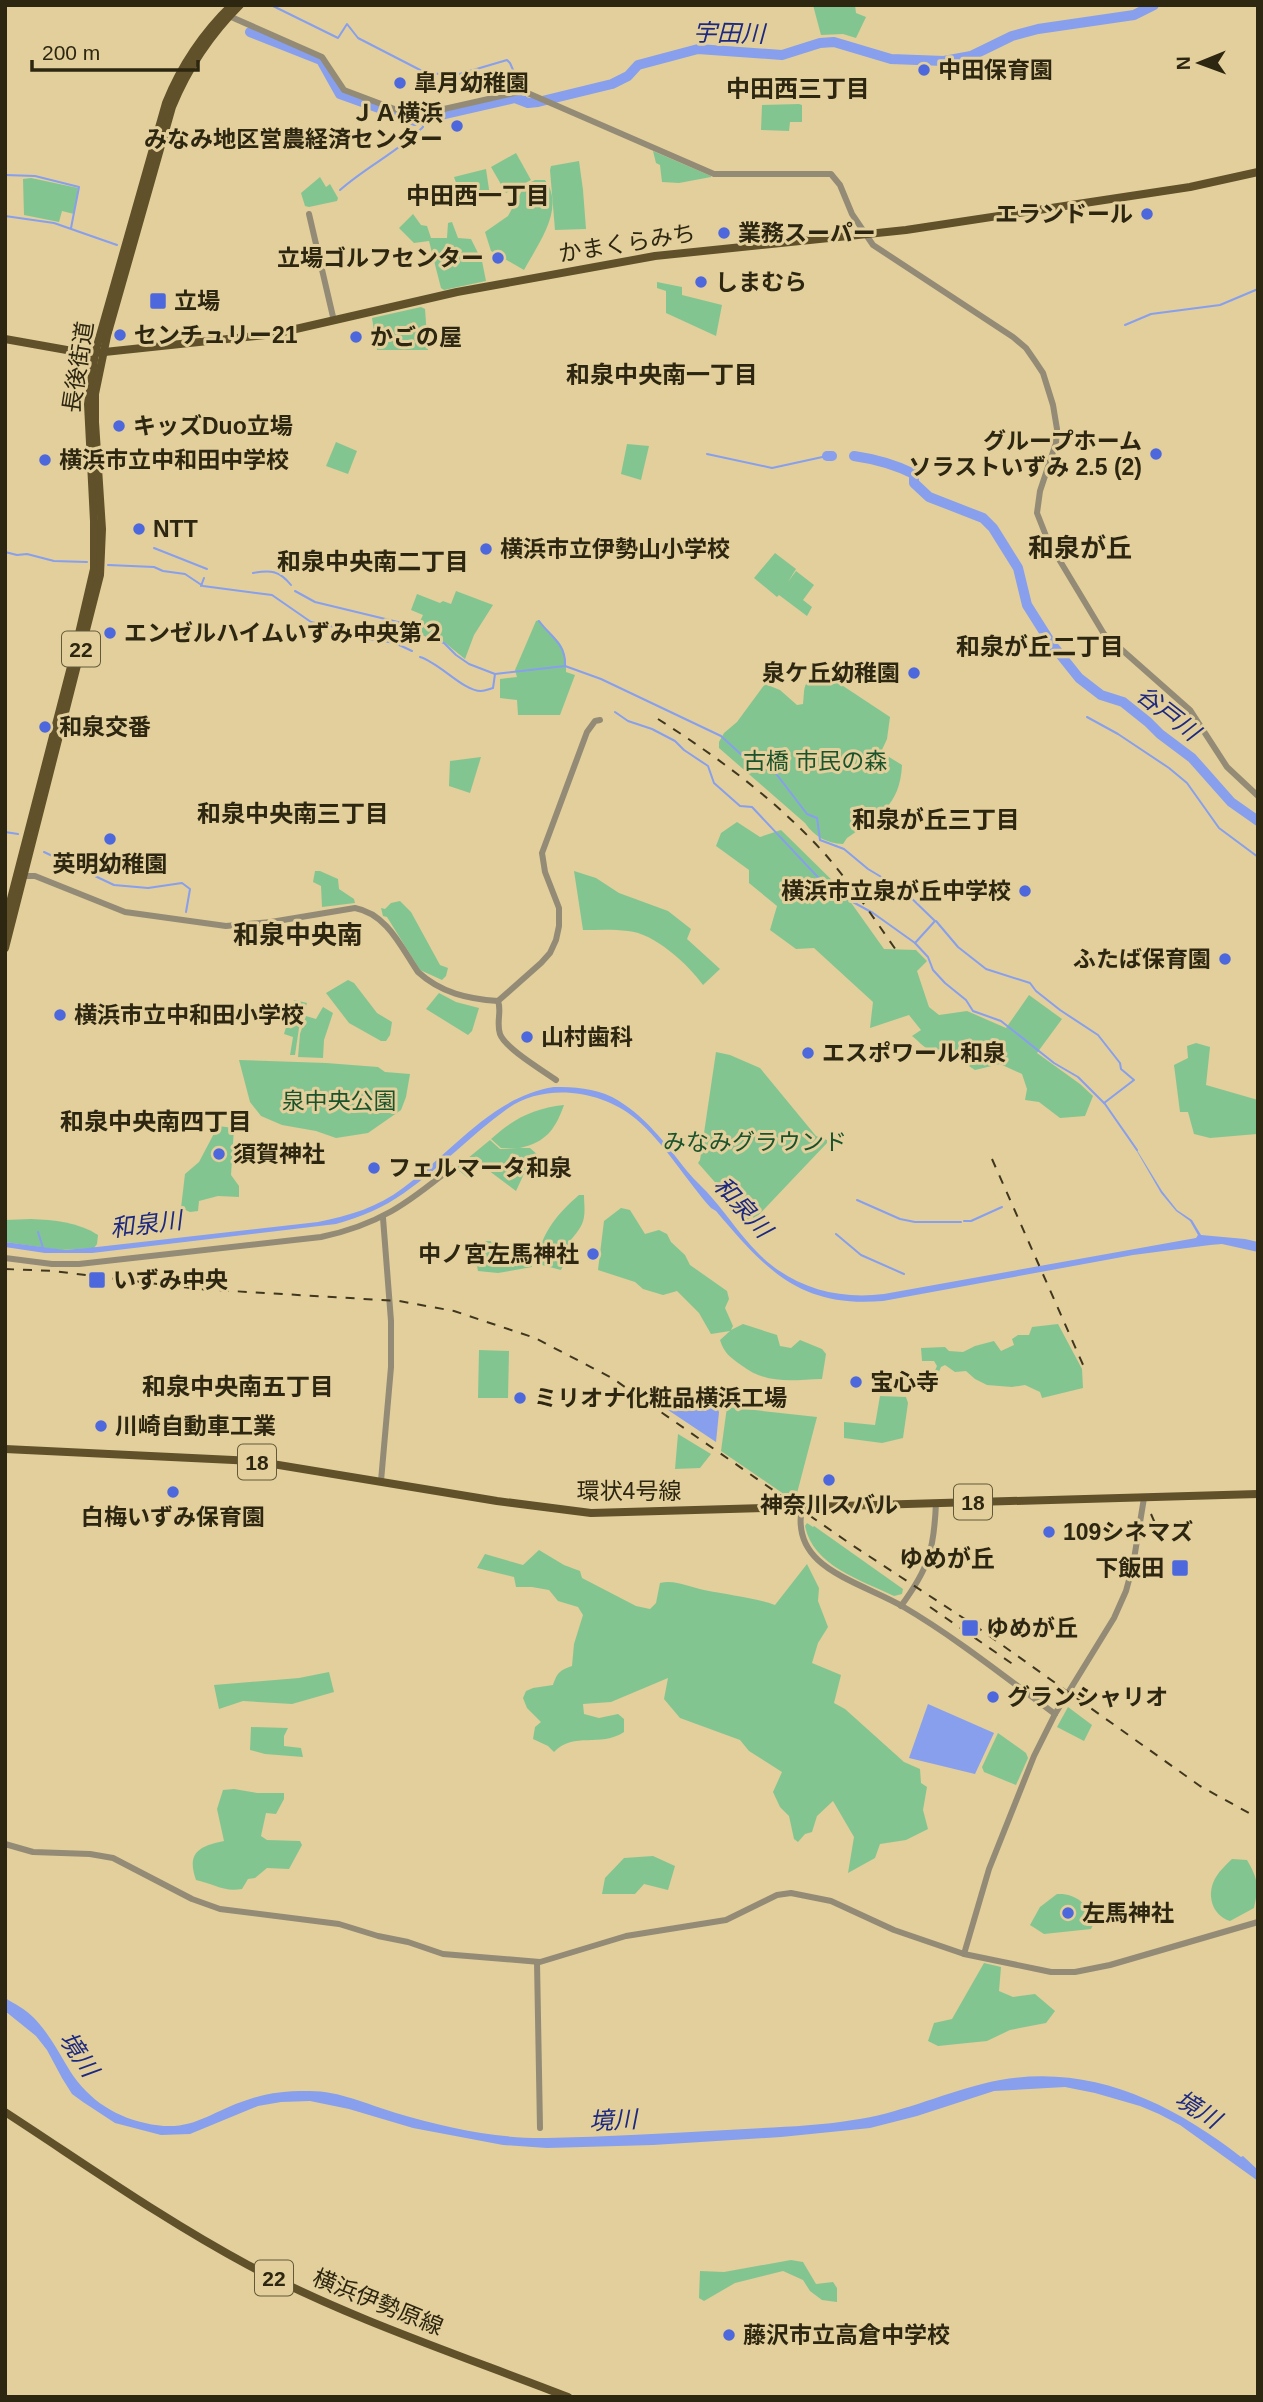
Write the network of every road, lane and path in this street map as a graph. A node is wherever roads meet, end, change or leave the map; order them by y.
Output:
1 (232, 5) edge
2 (240, 5) edge
3 (229, 16) junction
4 (1258, 172) edge
5 (309, 214) dead end
6 (865, 235) junction
7 (334, 321) junction
8 (5, 339) edge
9 (99, 353) junction
10 (600, 720) dead end
11 (1258, 796) edge
12 (23, 876) junction
13 (5, 922) edge
14 (5, 948) edge
15 (498, 1001) junction
16 (556, 1080) dead end
17 (451, 1168) dead end
18 (383, 1218) junction
19 (5, 1258) edge
20 (5, 1449) edge
21 (381, 1481) junction
22 (1258, 1494) edge
23 (1144, 1498) junction
24 (936, 1503) junction
25 (802, 1507) junction
26 (901, 1606) junction
27 (1055, 1714) junction
28 (5, 1844) edge
29 (1258, 1922) edge
30 (964, 1954) junction
31 (537, 1962) junction
32 (5, 2112) edge
33 (540, 2128) dead end
34 (568, 2397) edge

1 - 9 main road, 長後街道 / 22
2 - 3 main road, 22
3 - 6 street
3 - 9 main road, 長後街道 / 22
4 - 6 main road, かまくらみち
5 - 7 street
6 - 7 main road, かまくらみち
6 - 11 street
7 - 9 main road, かまくらみち
8 - 9 main road, かまくらみち
9 - 12 main road, 長後街道 / 22
9 - 13 main road, 長後街道 / 22
10 - 15 street
12 - 14 main road, 長後街道 / 22
12 - 15 street
15 - 16 street
17 - 18 street
18 - 19 street
18 - 21 street
20 - 21 main road, 環状4号線 / 18
21 - 25 main road, 環状4号線 / 18
22 - 23 main road, 環状4号線 / 18
23 - 24 main road, 環状4号線 / 18
23 - 27 street
24 - 25 main road, 環状4号線 / 18
24 - 26 street
25 - 26 street
26 - 27 street
27 - 30 street
28 - 31 street
29 - 30 street
30 - 31 street
31 - 33 street
32 - 34 main road, 横浜伊勢原線 / 22

